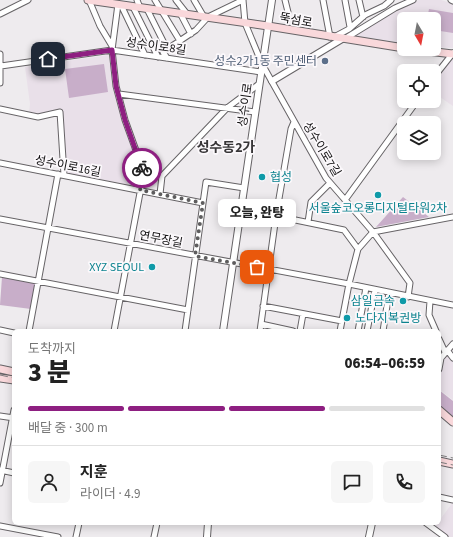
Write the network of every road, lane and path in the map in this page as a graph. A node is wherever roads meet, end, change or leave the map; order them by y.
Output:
1 (28, 0) edge
2 (88, 0) edge
3 (155, 0) edge
4 (176, 0) edge
5 (194, 0) edge
6 (243, 0) edge
7 (272, 0) edge
8 (285, 0) edge
9 (323, 0) edge
10 (345, 0) edge
11 (359, 0) edge
12 (391, 0) edge
13 (413, 0) edge
14 (119, 5) junction
15 (139, 6) edge
16 (161, 10) junction
17 (288, 12) dead end
18 (0, 14) edge
19 (183, 14) junction
20 (206, 17) junction
21 (363, 17) junction
22 (245, 23) junction
23 (268, 26) junction
24 (350, 28) junction
25 (191, 34) junction
26 (331, 37) junction
27 (342, 39) junction
28 (180, 41) junction
29 (397, 47) edge
30 (112, 48) junction
31 (167, 49) junction
32 (441, 52) edge
33 (452, 53) edge
34 (0, 54) edge
35 (145, 55) junction
36 (158, 57) junction
37 (167, 58) junction
38 (262, 64) junction
39 (1, 66) junction
40 (441, 68) edge
41 (261, 72) junction
42 (272, 81) junction
43 (0, 83) edge
44 (259, 84) junction
45 (118, 94) junction
46 (227, 108) junction
47 (412, 108) edge
48 (0, 109) edge
49 (255, 112) junction
50 (294, 122) junction
51 (0, 163) edge
52 (61, 174) junction
53 (330, 183) junction
54 (244, 188) junction
55 (140, 190) junction
56 (160, 194) junction
57 (345, 200) junction
58 (203, 203) junction
59 (276, 216) junction
60 (453, 216) edge
61 (0, 219) edge
62 (308, 222) junction
63 (48, 228) junction
64 (373, 232) junction
65 (130, 244) junction
66 (358, 248) junction
67 (195, 256) junction
68 (233, 263) junction
69 (268, 269) junction
70 (0, 274) edge
71 (38, 282) junction
72 (349, 284) junction
73 (366, 288) junction
74 (375, 290) junction
75 (389, 293) junction
76 (408, 297) junction
77 (121, 298) junction
78 (430, 301) junction
79 (453, 305) edge
80 (263, 306) junction
81 (188, 310) junction
82 (303, 314) junction
83 (342, 321) junction
84 (260, 324) junction
85 (29, 329) edge
86 (114, 329) edge
87 (185, 329) edge
88 (223, 329) edge
89 (260, 329) edge
90 (284, 329) edge
91 (300, 329) edge
92 (340, 329) edge
93 (358, 329) edge
94 (367, 329) edge
95 (383, 329) edge
96 (435, 329) edge
97 (0, 330) edge
98 (12, 333) edge
99 (441, 342) edge
100 (453, 344) edge
101 (446, 351) junction
102 (441, 357) edge
103 (453, 358) edge
104 (0, 369) edge
105 (12, 372) edge
106 (0, 378) edge
107 (12, 380) edge
108 (441, 412) edge
109 (0, 416) edge
110 (441, 416) edge
111 (12, 418) edge
112 (453, 421) edge
113 (12, 422) edge
114 (441, 461) edge
115 (453, 464) edge
116 (1, 470) edge
117 (12, 473) edge
118 (0, 483) edge
119 (441, 497) edge
120 (453, 500) edge
121 (79, 525) edge
122 (157, 525) edge
123 (208, 525) edge
124 (372, 525) edge
125 (429, 525) edge
126 (0, 526) edge
127 (58, 537) edge
128 (76, 537) edge
129 (154, 537) edge
130 (207, 537) edge
131 (369, 537) edge
132 (445, 537) edge

1 - 18 street
2 - 14 main road, 뚝섬로
2 - 30 street
3 - 16 street
4 - 19 street
5 - 20 street
6 - 20 street
6 - 22 street
7 - 23 street, 성수이로
8 - 17 street
9 - 26 street
10 - 24 street
11 - 21 street
12 - 21 street
13 - 27 street
14 - 15 main road, 뚝섬로
14 - 30 street
14 - 35 street
15 - 16 main road, 뚝섬로
15 - 31 street
15 - 36 street
16 - 19 main road, 뚝섬로
16 - 28 street
19 - 20 main road, 뚝섬로
19 - 25 street
20 - 22 main road, 뚝섬로
20 - 25 street
21 - 24 street
22 - 23 main road, 뚝섬로
22 - 38 street
23 - 26 main road, 뚝섬로
23 - 38 street, 성수이로
24 - 26 street
25 - 28 street
26 - 27 main road, 뚝섬로
27 - 29 main road, 뚝섬로
27 - 42 street
28 - 31 street
30 - 35 street, 성수이로8길
30 - 39 street, 성수이로8길
30 - 45 street
31 - 37 street
32 - 33 main road
33 - 40 street
34 - 39 street
35 - 36 street, 성수이로8길
36 - 37 street, 성수이로8길
37 - 41 street, 성수이로8길
38 - 41 street, 성수이로
38 - 42 street, 성수이로7길
39 - 43 street
41 - 44 street, 성수이로
42 - 50 street, 성수이로7길
44 - 46 street
44 - 49 street, 성수이로
45 - 46 street
45 - 55 street
46 - 49 street
46 - 56 street
47 - 57 street
48 - 52 street
49 - 54 street, 성수이로
50 - 53 street, 성수이로7길
50 - 59 street
51 - 52 street, 성수이로16길
52 - 55 street, 성수이로16길
52 - 63 street
53 - 57 street, 성수이로7길
53 - 62 street
54 - 58 street
54 - 68 street, 성수이로
55 - 56 street, 성수이로16길
55 - 65 street
56 - 58 street, 성수이로16길
57 - 64 street, 성수이로7길
58 - 67 street
59 - 62 street
59 - 69 street
60 - 64 street
61 - 63 street, 연무장길
62 - 66 street
63 - 65 street, 연무장길
63 - 71 street
64 - 66 street
64 - 76 street, 성수이로7길
65 - 67 street, 연무장길
65 - 77 street
66 - 72 street
67 - 68 street, 연무장길
67 - 81 street
68 - 69 street, 연무장길
68 - 88 street, 성수이로
69 - 72 street, 연무장길
69 - 80 street
70 - 71 street
71 - 77 street
71 - 85 street
72 - 73 street, 연무장길
72 - 83 street
73 - 74 street, 연무장길
73 - 93 street
74 - 75 street, 연무장길
74 - 94 street
75 - 76 street, 연무장길
75 - 95 street
76 - 78 street, 연무장길
77 - 81 street
77 - 86 street
78 - 79 street, 연무장길
78 - 96 street
80 - 82 street
80 - 84 street
81 - 87 street
82 - 83 street
82 - 91 street
83 - 92 street
84 - 89 street
84 - 90 street
97 - 98 street
99 - 101 street
100 - 101 street
101 - 102 street
101 - 103 street
104 - 105 main road
106 - 107 main road
108 - 112 main road
109 - 111 street
110 - 112 street
113 - 116 street
114 - 115 main road
116 - 117 street
116 - 118 street
119 - 120 street
121 - 128 street
122 - 129 street
123 - 130 street
124 - 131 street
125 - 132 street
126 - 127 street

